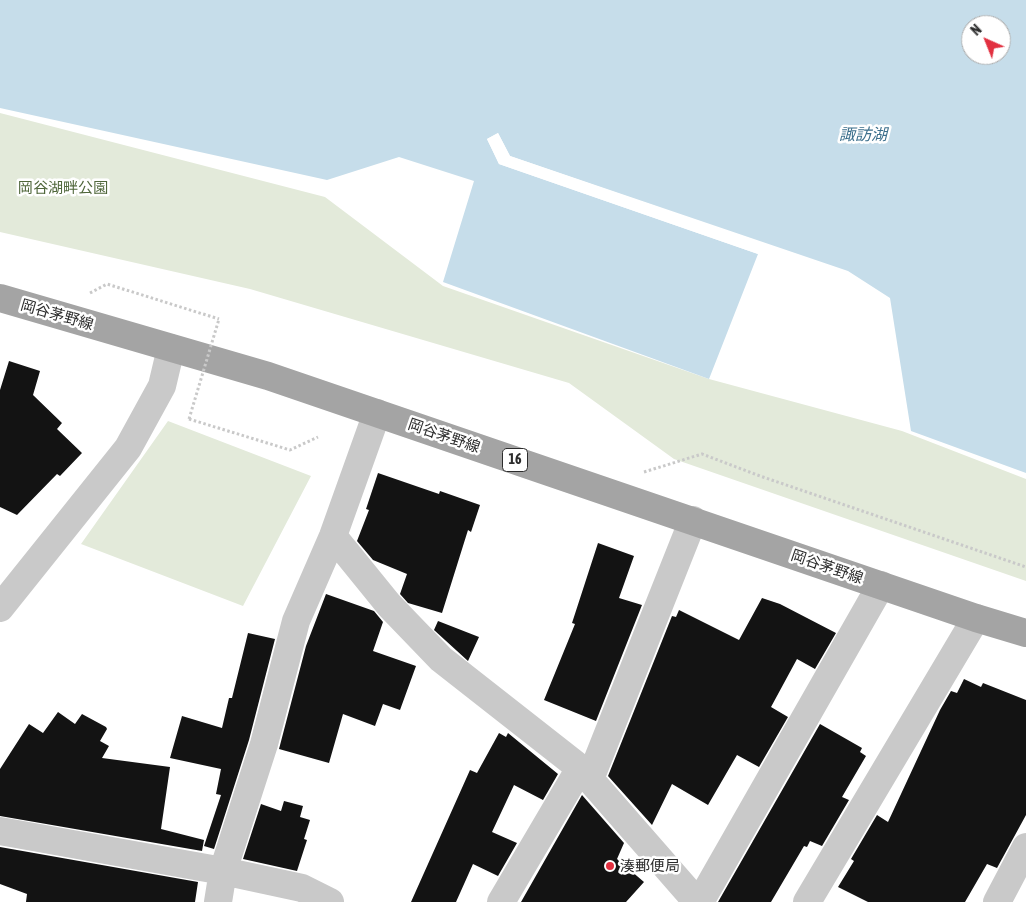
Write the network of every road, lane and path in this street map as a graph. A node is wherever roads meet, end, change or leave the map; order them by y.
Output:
1 (89, 293) dead end
2 (0, 298) edge
3 (171, 348) junction
4 (377, 413) junction
5 (318, 438) dead end
6 (641, 473) dead end
7 (693, 520) junction
8 (333, 536) junction
9 (1026, 567) edge
10 (881, 585) junction
11 (0, 608) edge
12 (976, 618) junction
13 (1026, 633) edge
14 (585, 773) junction
15 (0, 830) edge
16 (1026, 847) edge
17 (223, 871) junction
18 (218, 902) edge
19 (330, 902) edge
20 (501, 902) edge
21 (698, 902) edge
22 (807, 902) edge
23 (997, 902) edge

1 - 5 path, bridge
2 - 3 main road, 岡谷茅野線 / 16
3 - 4 main road, 岡谷茅野線 / 16
3 - 11 street
4 - 7 main road, 岡谷茅野線 / 16
4 - 8 street
6 - 9 path
7 - 10 main road, 岡谷茅野線 / 16
7 - 14 street
8 - 14 street
8 - 17 street
10 - 12 main road, 岡谷茅野線 / 16
10 - 21 street
12 - 13 main road, 岡谷茅野線 / 16
12 - 22 street
14 - 20 street
14 - 21 street
15 - 17 street
16 - 23 street
17 - 18 street
17 - 19 street

